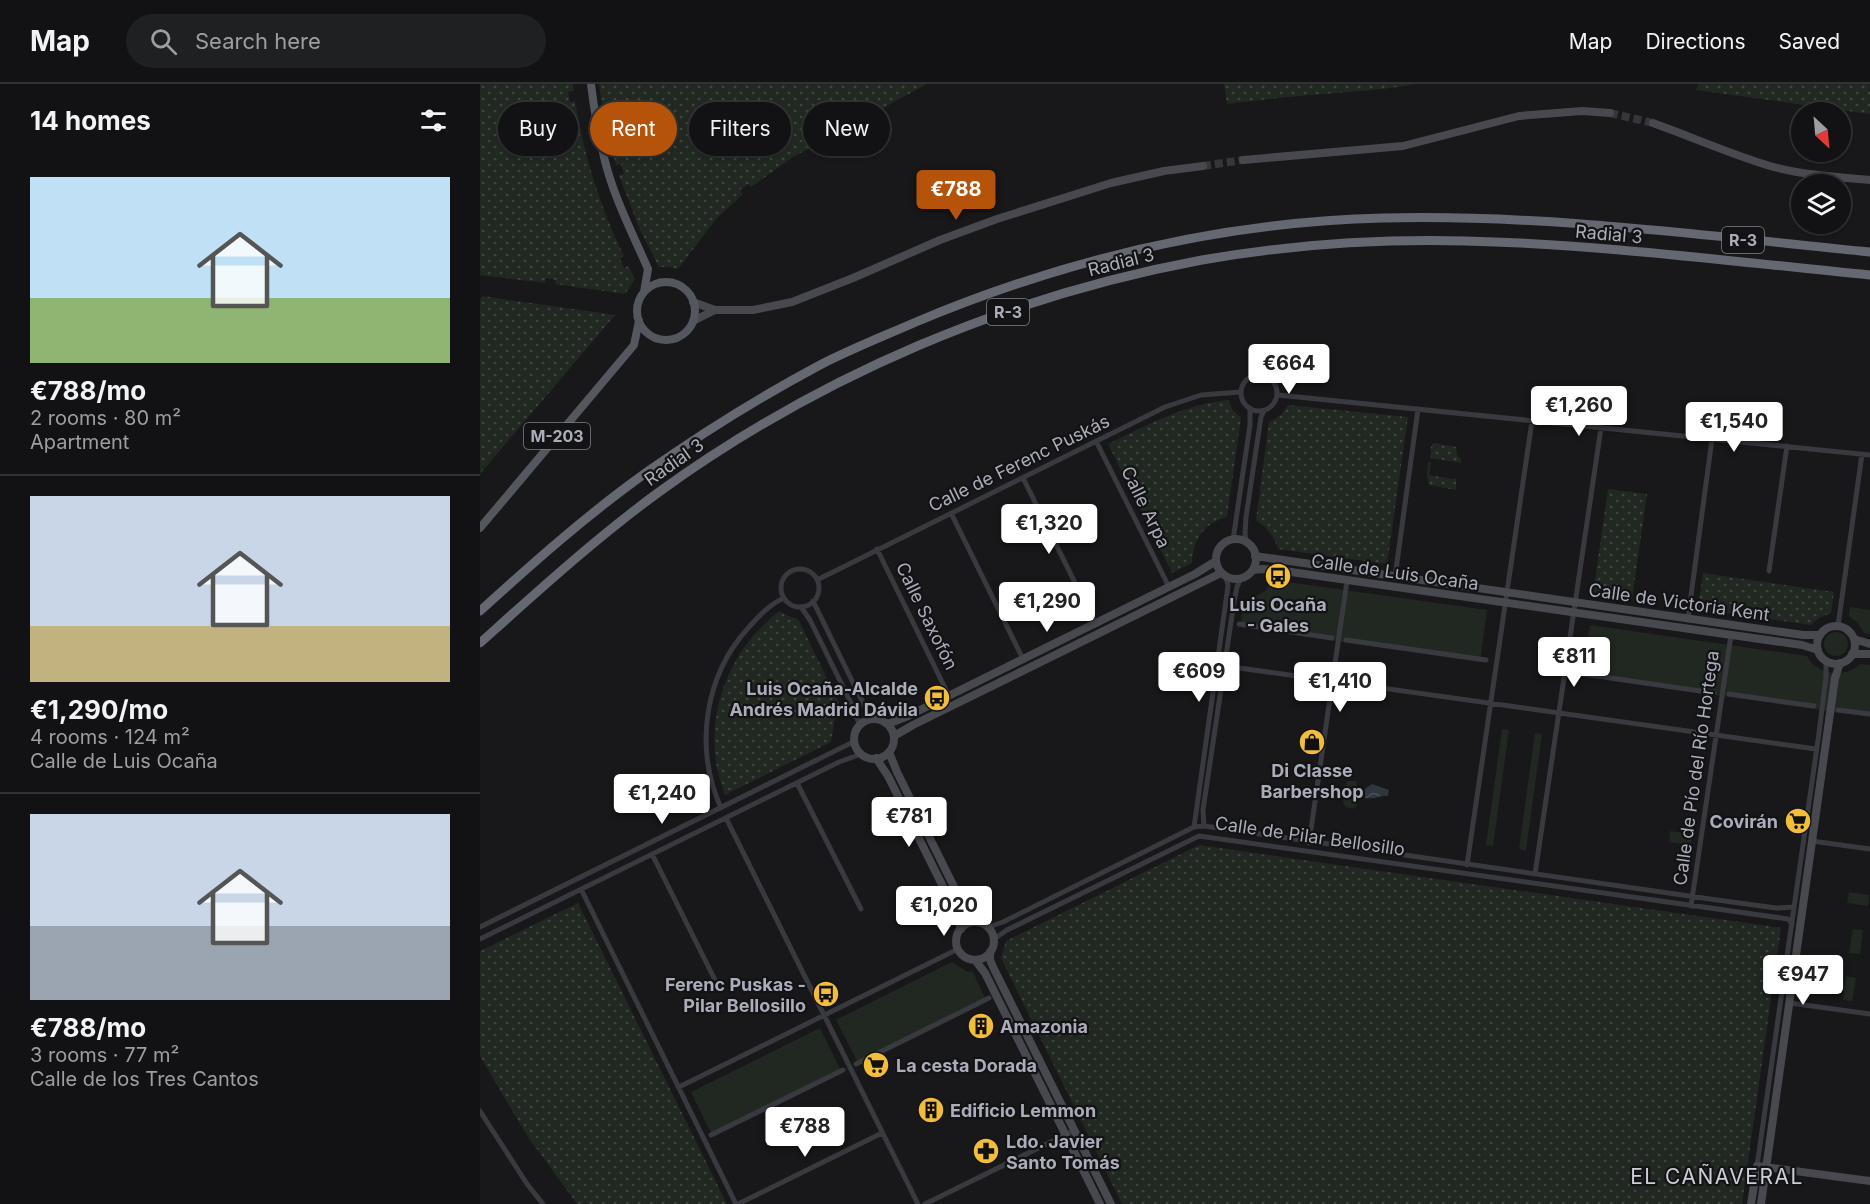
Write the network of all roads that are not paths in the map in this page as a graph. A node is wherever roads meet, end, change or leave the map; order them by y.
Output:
1 (591, 84) edge
2 (1610, 113) tunnel mouth
3 (1653, 123) tunnel mouth
4 (1243, 160) tunnel mouth
5 (1203, 166) tunnel mouth
6 (1870, 180) edge
7 (1870, 252) edge
8 (648, 269) junction
9 (1870, 275) edge
10 (666, 282) junction
11 (644, 292) junction
12 (693, 302) junction
13 (715, 310) junction
14 (639, 321) junction
15 (693, 321) junction
16 (656, 338) junction
17 (634, 345) junction
18 (1241, 392) junction
19 (1278, 395) junction
20 (1250, 408) junction
21 (1418, 409) junction
22 (1264, 411) junction
23 (1532, 421) junction
24 (1601, 428) junction
25 (1712, 439) junction
26 (1096, 441) junction
27 (1787, 446) junction
28 (1862, 454) junction
29 (1870, 455) edge
30 (1023, 478) junction
31 (951, 513) junction
32 (480, 528) edge
33 (1233, 540) junction
34 (1246, 542) junction
35 (878, 549) junction
36 (1255, 556) junction
37 (1216, 561) junction
38 (1253, 570) junction
39 (1769, 571) dead end
40 (1224, 575) junction
41 (1395, 577) junction
42 (1241, 578) junction
43 (817, 580) junction
44 (1347, 581) junction
45 (1169, 587) junction
46 (1508, 593) junction
47 (784, 597) junction
48 (1534, 597) joint
49 (813, 601) junction
50 (1574, 602) junction
51 (1506, 603) junction
52 (801, 607) junction
53 (1533, 607) joint
54 (480, 611) edge
55 (1573, 612) junction
56 (1688, 618) junction
57 (1095, 623) junction
58 (1239, 624) dead end
59 (1838, 626) junction
60 (1731, 635) junction
61 (1820, 635) junction
62 (1332, 638) dead end
63 (1854, 639) junction
64 (1346, 640) dead end
65 (480, 643) edge
66 (1870, 644) edge
67 (1818, 650) junction
68 (1852, 654) junction
69 (1870, 654) edge
70 (1023, 658) junction
71 (1486, 660) dead end
72 (1826, 661) junction
73 (1840, 663) junction
74 (1226, 666) junction
75 (1576, 673) dead end
76 (1333, 681) junction
77 (1714, 693) dead end
78 (1729, 694) dead end
79 (950, 696) junction
80 (1492, 704) junction
81 (1815, 706) dead end
82 (1838, 710) dead end
83 (1558, 714) junction
84 (1870, 714) edge
85 (872, 719) junction
86 (888, 724) junction
87 (860, 726) junction
88 (1715, 735) junction
89 (894, 736) junction
90 (855, 741) junction
91 (1816, 749) junction
92 (890, 752) junction
93 (861, 754) junction
94 (876, 759) junction
95 (797, 783) junction
96 (722, 808) junction
97 (726, 818) junction
98 (1203, 826) junction
99 (1194, 827) junction
100 (1812, 841) junction
101 (1310, 842) junction
102 (1870, 849) edge
103 (1308, 851) junction
104 (652, 854) junction
105 (1467, 865) junction
106 (1535, 874) junction
107 (581, 889) junction
108 (1693, 897) junction
109 (1691, 906) junction
110 (1794, 907) junction
111 (861, 909) dead end
112 (974, 922) junction
113 (1792, 924) junction
114 (480, 927) edge
115 (987, 927) junction
116 (961, 929) junction
117 (480, 939) edge
118 (994, 939) junction
119 (958, 949) junction
120 (990, 952) junction
121 (975, 960) junction
122 (716, 982) dead end
123 (989, 998) dead end
124 (1790, 1003) junction
125 (1870, 1014) edge
126 (824, 1015) junction
127 (856, 1064) dead end
128 (843, 1070) dead end
129 (679, 1087) junction
130 (480, 1111) edge
131 (1075, 1131) junction
132 (882, 1133) junction
133 (1066, 1135) junction
134 (711, 1136) dead end
135 (1756, 1166) junction
136 (1766, 1167) junction
137 (1870, 1181) edge
138 (543, 1204) edge
139 (737, 1204) edge
140 (918, 1204) edge
141 (925, 1204) edge
142 (1100, 1204) edge
143 (1111, 1204) edge
144 (1751, 1204) edge
145 (1761, 1204) edge

1 - 8 main road
2 - 4 main road
3 - 6 main road
5 - 13 main road
7 - 54 highway, Radial 3 / R-3
8 - 10 main road
8 - 11 main road
9 - 65 highway, Radial 3 / R-3
10 - 11 main road
10 - 12 main road
11 - 14 main road
12 - 13 main road
12 - 15 main road
13 - 15 main road
14 - 16 main road
14 - 17 main road, M-203
15 - 16 main road
16 - 17 main road
17 - 32 main road, M-203
18 - 19 street
18 - 20 street
18 - 26 street, Calle de Ferenc Puskás
19 - 21 street
19 - 22 street
20 - 22 street
20 - 33 street
21 - 23 street
21 - 41 street
22 - 34 street
23 - 24 street
23 - 46 street
24 - 25 street
24 - 50 street
25 - 27 street
25 - 56 street
26 - 30 street, Calle de Ferenc Puskás
26 - 45 street, Calle Arpa
27 - 28 street
27 - 39 street
28 - 29 street
28 - 59 street
30 - 31 street, Calle de Ferenc Puskás
30 - 57 street
31 - 35 street, Calle de Ferenc Puskás
31 - 70 street
33 - 34 main road
33 - 37 main road
34 - 36 main road
35 - 43 street, Calle de Ferenc Puskás
35 - 79 street, Calle Saxofón
36 - 38 main road
36 - 41 main road, Calle de Luis Ocaña
37 - 40 main road
37 - 45 main road
38 - 42 main road
38 - 44 main road, Calle de Luis Ocaña
40 - 42 main road
40 - 89 main road
40 - 99 street
41 - 46 main road, Calle de Luis Ocaña
42 - 74 street
43 - 47 street
43 - 49 street
44 - 51 main road, Calle de Luis Ocaña
44 - 76 street
45 - 57 main road
46 - 48 main road, Calle de Luis Ocaña
46 - 51 street
47 - 52 street
47 - 96 street
48 - 50 main road, Calle de Victoria Kent
49 - 52 street
49 - 85 street
50 - 55 street
50 - 56 main road, Calle de Victoria Kent
51 - 53 main road, Calle de Luis Ocaña
51 - 80 street
52 - 87 street
53 - 55 main road, Calle de Victoria Kent
55 - 60 main road, Calle de Victoria Kent
55 - 83 street
56 - 61 main road, Calle de Victoria Kent
57 - 70 main road
58 - 62 street
59 - 61 main road
59 - 63 main road
60 - 67 main road, Calle de Victoria Kent
60 - 88 street, Calle de Pío del Río Hortega
61 - 67 main road
63 - 66 main road
63 - 68 main road
64 - 71 street
67 - 72 main road
68 - 69 main road
68 - 73 main road
70 - 79 main road
72 - 73 main road
72 - 91 street
73 - 100 main road
74 - 76 street
74 - 98 street
75 - 77 street
76 - 80 street
76 - 101 street
78 - 81 street
79 - 86 main road
80 - 83 street
80 - 105 street
82 - 84 street
83 - 88 street
83 - 106 street
85 - 86 main road
85 - 87 main road
86 - 89 main road
87 - 90 main road
88 - 91 street
88 - 108 street, Calle de Pío del Río Hortega
89 - 92 main road
90 - 93 main road
90 - 96 street
91 - 110 street
92 - 94 main road
92 - 112 main road
93 - 94 main road
93 - 95 street
94 - 116 main road
95 - 97 street
95 - 111 street
96 - 114 street
97 - 104 street
97 - 126 street
98 - 99 street, Calle de Pilar Bellosillo
98 - 101 street, Calle de Pilar Bellosillo
99 - 115 street, Calle de Pilar Bellosillo
100 - 102 street
100 - 124 main road
101 - 103 street
101 - 105 street, Calle de Pilar Bellosillo
103 - 109 street, Calle de Pilar Bellosillo
103 - 118 street, Calle de Pilar Bellosillo
104 - 107 street
104 - 122 street
105 - 106 street, Calle de Pilar Bellosillo
106 - 108 street, Calle de Pilar Bellosillo
107 - 117 street
107 - 129 street
108 - 109 street, Calle de Pío del Río Hortega
108 - 110 street, Calle de Pilar Bellosillo
109 - 113 street, Calle de Pilar Bellosillo
110 - 113 street
112 - 115 main road
112 - 116 main road
113 - 135 street
115 - 118 main road
116 - 119 main road
118 - 120 main road
119 - 121 main road
119 - 126 street
120 - 121 main road
120 - 131 main road
121 - 133 main road
123 - 127 street
124 - 125 street
124 - 136 main road
126 - 129 street
126 - 132 street
128 - 134 street
129 - 139 street
130 - 138 street
131 - 133 street
131 - 143 main road
132 - 139 street
132 - 140 street
133 - 141 street
133 - 142 main road
135 - 136 main road
135 - 144 main road
136 - 137 main road
136 - 145 main road

